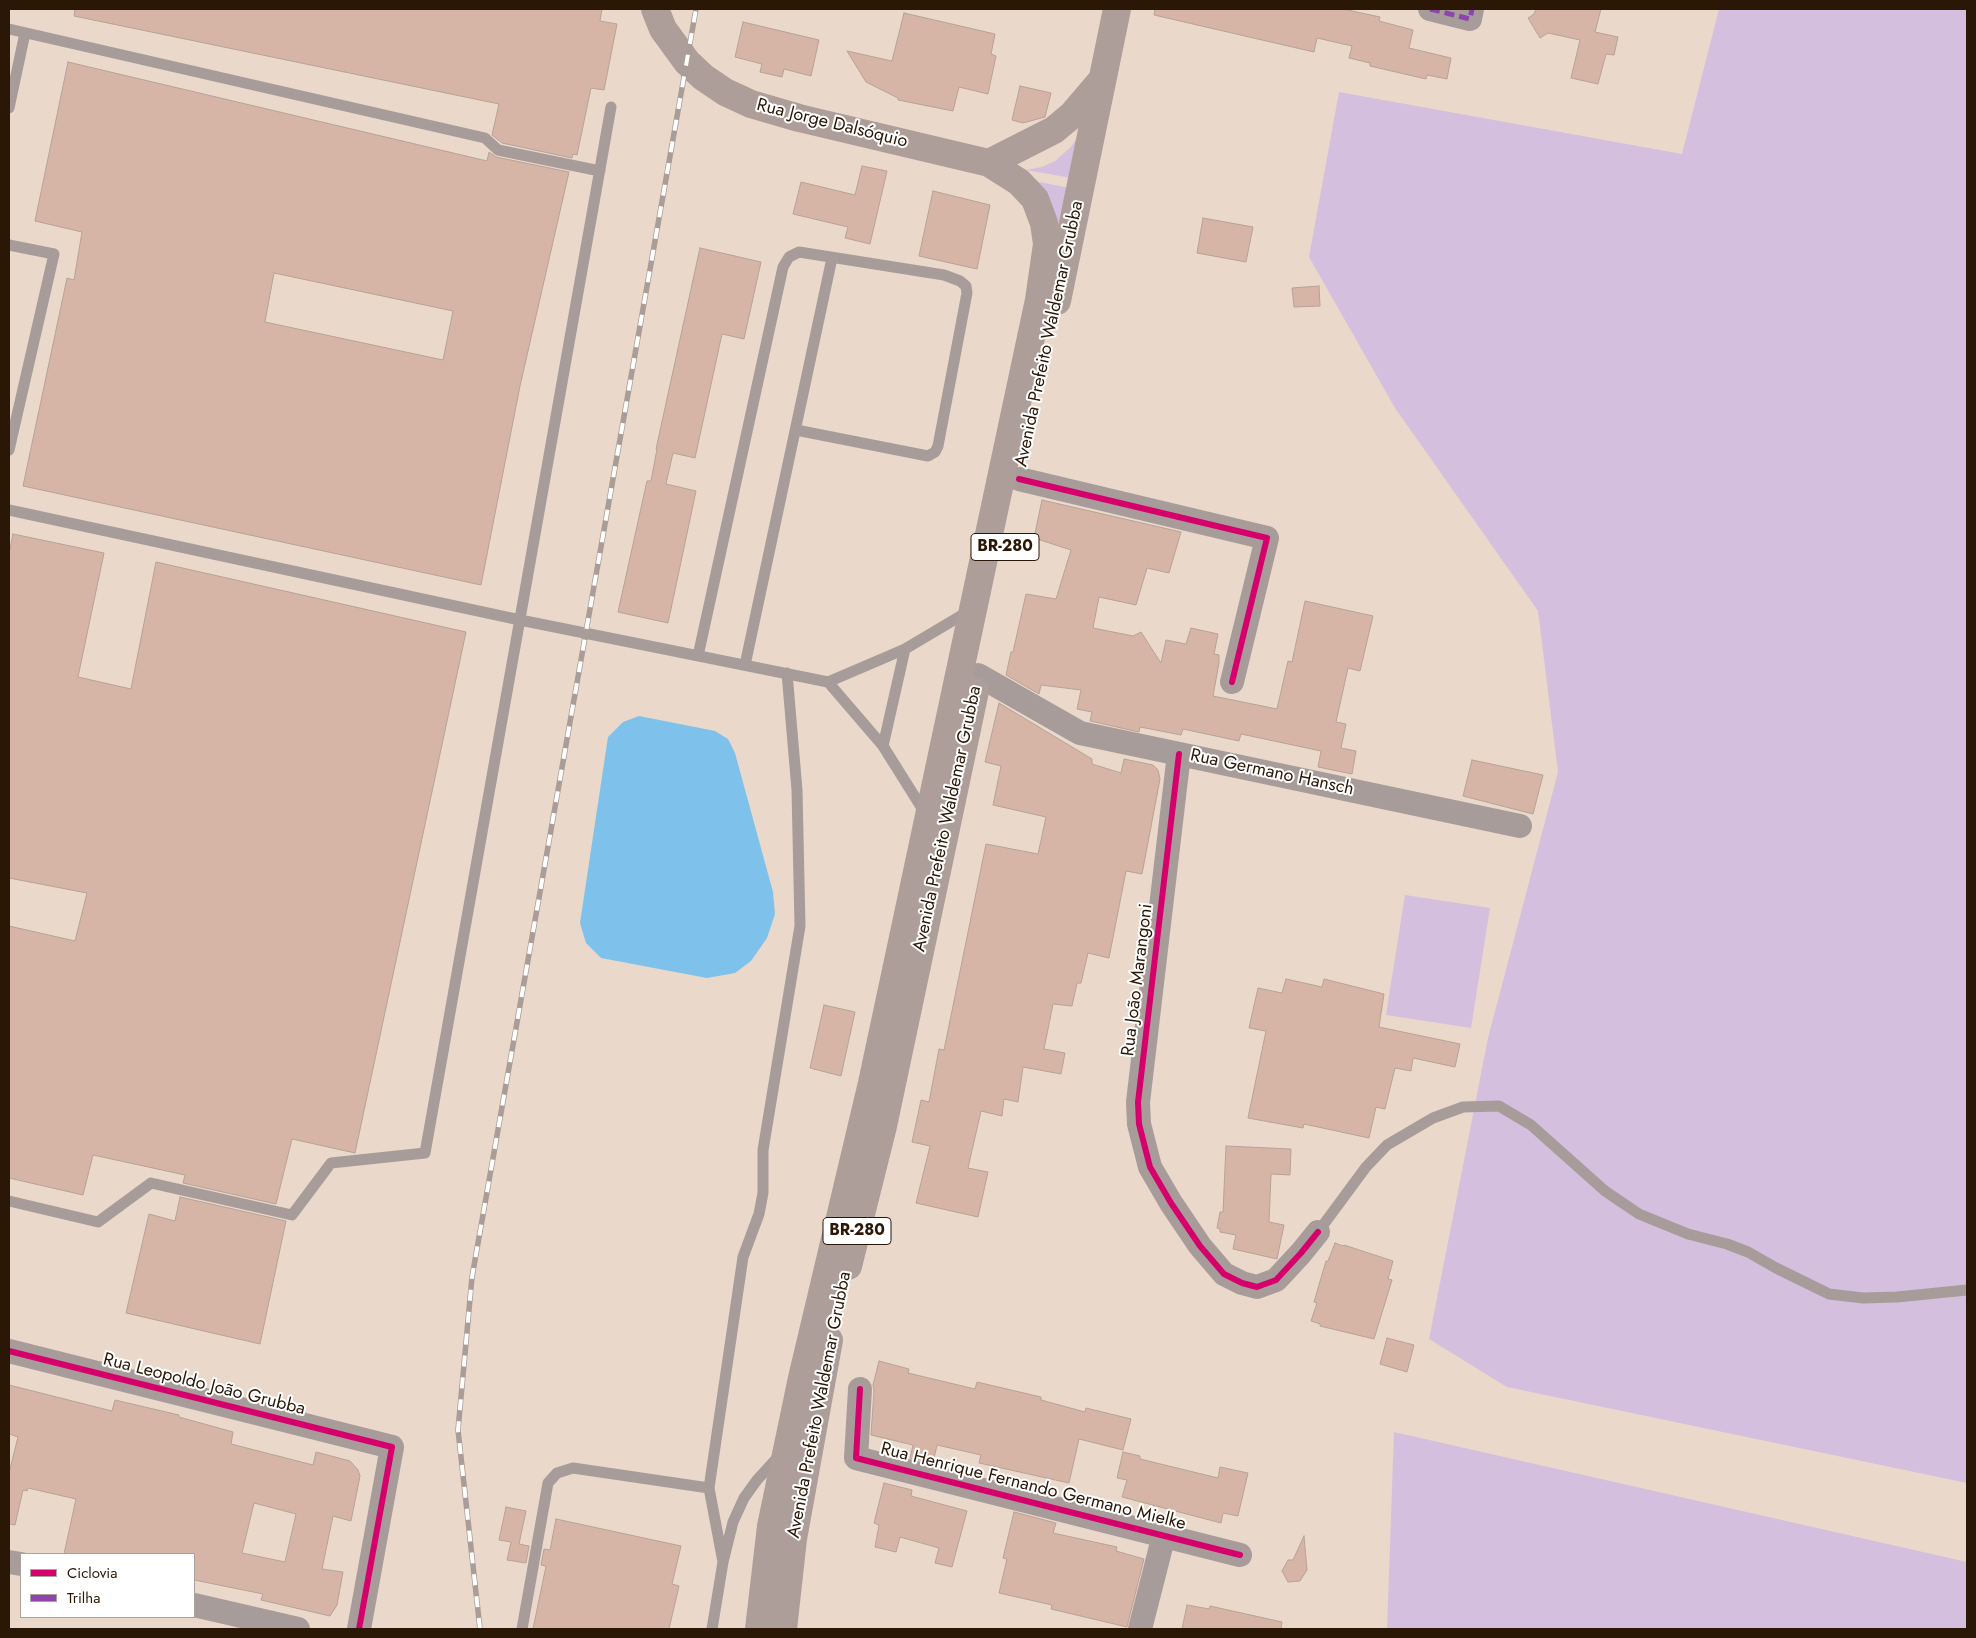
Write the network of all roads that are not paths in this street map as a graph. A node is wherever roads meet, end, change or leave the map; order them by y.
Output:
1 (655, 9) edge
2 (1117, 9) edge
3 (1430, 9) edge
4 (1472, 9) edge
5 (9, 29) edge
6 (25, 33) junction
7 (1103, 79) junction
8 (611, 107) dead end
9 (9, 108) edge
10 (989, 162) junction
11 (600, 171) junction
12 (9, 244) edge
13 (1047, 244) joint
14 (832, 258) junction
15 (796, 430) junction
16 (9, 450) edge
17 (1019, 479) junction
18 (9, 510) edge
19 (973, 609) junction
20 (520, 620) junction
21 (905, 649) junction
22 (698, 656) junction
23 (745, 665) junction
24 (786, 673) junction
25 (978, 675) junction
26 (828, 682) junction
27 (1232, 682) dead end
28 (883, 746) junction
29 (1180, 754) junction
30 (928, 818) junction
31 (1520, 826) dead end
32 (9, 1201) edge
33 (1318, 1232) joint
34 (1967, 1290) edge
35 (9, 1351) edge
36 (860, 1389) dead end
37 (788, 1448) junction
38 (709, 1488) junction
39 (1164, 1535) junction
40 (1240, 1554) dead end
41 (723, 1562) junction
42 (195, 1605) edge
43 (298, 1629) edge
44 (360, 1629) edge
45 (522, 1629) edge
46 (712, 1629) edge
47 (759, 1629) edge
48 (783, 1629) edge
49 (1140, 1629) edge

1 - 10 highway, Rua Jorge Dalsóquio
2 - 7 highway, Avenida Prefeito Waldemar Grubba / BR-280
3 - 4 street
5 - 6 lane
6 - 9 lane
6 - 11 lane
7 - 10 highway
7 - 17 highway, Avenida Prefeito Waldemar Grubba / BR-280
8 - 11 lane
10 - 13 highway, Rua Jorge Dalsóquio
11 - 20 lane
12 - 16 lane
13 - 19 highway, Avenida Prefeito Waldemar Grubba / BR-280
14 - 15 lane
14 - 15 lane
14 - 22 lane
15 - 23 lane
17 - 25 highway, Avenida Prefeito Waldemar Grubba / BR-280
17 - 27 street
18 - 20 lane
19 - 21 lane
19 - 30 highway, Avenida Prefeito Waldemar Grubba / BR-280
20 - 22 lane
20 - 32 lane
21 - 26 lane
21 - 28 lane
22 - 23 lane
23 - 24 lane
24 - 26 lane
24 - 38 lane
25 - 29 street, Rua Germano Hansch
25 - 48 highway, Avenida Prefeito Waldemar Grubba / BR-280
26 - 28 lane
28 - 30 lane
29 - 31 street, Rua Germano Hansch
29 - 33 street, Rua João Marangoni
30 - 37 highway, Avenida Prefeito Waldemar Grubba / BR-280
33 - 34 lane
35 - 44 street, Rua Leopoldo João Grubba
36 - 39 street, Rua Henrique Fernando Germano Mielke
37 - 41 lane
37 - 47 highway, Avenida Prefeito Waldemar Grubba / BR-280
38 - 41 lane
38 - 45 lane
39 - 40 street, Rua Henrique Fernando Germano Mielke
39 - 49 street
41 - 46 lane
42 - 43 street

